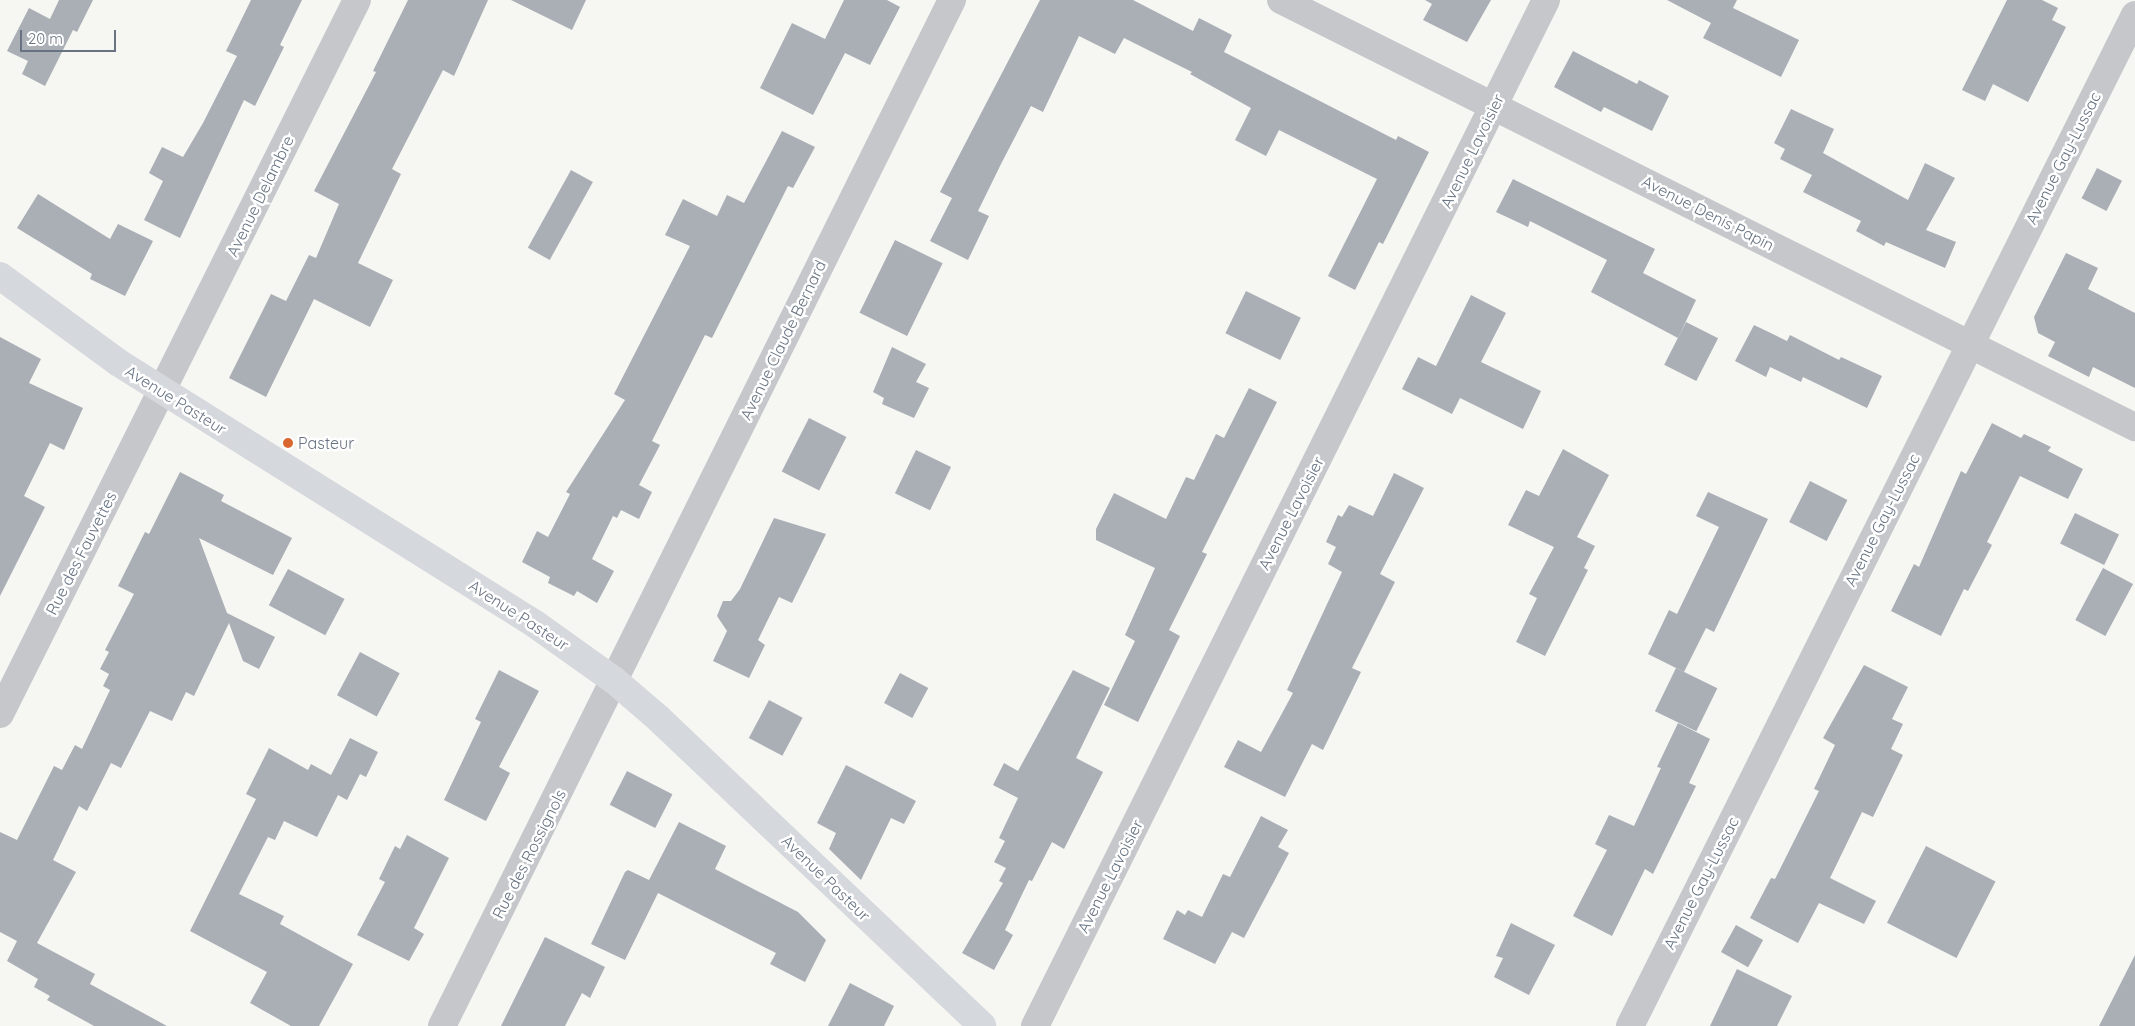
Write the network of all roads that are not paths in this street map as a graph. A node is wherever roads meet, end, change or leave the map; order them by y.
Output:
1 (357, 0) edge
2 (952, 0) edge
3 (1281, 0) edge
4 (1546, 0) edge
5 (2135, 15) edge
6 (1494, 106) junction
7 (0, 276) edge
8 (1970, 344) junction
9 (162, 392) junction
10 (2135, 427) edge
11 (615, 681) junction
12 (0, 714) edge
13 (442, 1026) edge
14 (982, 1026) edge
15 (1035, 1026) edge
16 (1630, 1026) edge

1 - 9 street, Avenue Delambre
2 - 11 street, Avenue Claude Bernard
3 - 6 street, Avenue Denis Papin
4 - 6 street, Avenue Lavoisier
5 - 8 street, Avenue Gay-Lussac
6 - 8 street, Avenue Denis Papin
6 - 15 street, Avenue Lavoisier
7 - 9 street, Avenue Pasteur
8 - 10 street, Avenue Denis Papin
8 - 16 street, Avenue Gay-Lussac
9 - 11 street, Avenue Pasteur
9 - 12 street, Rue des Fauvettes
11 - 13 street, Rue des Rossignols
11 - 14 street, Avenue Pasteur

